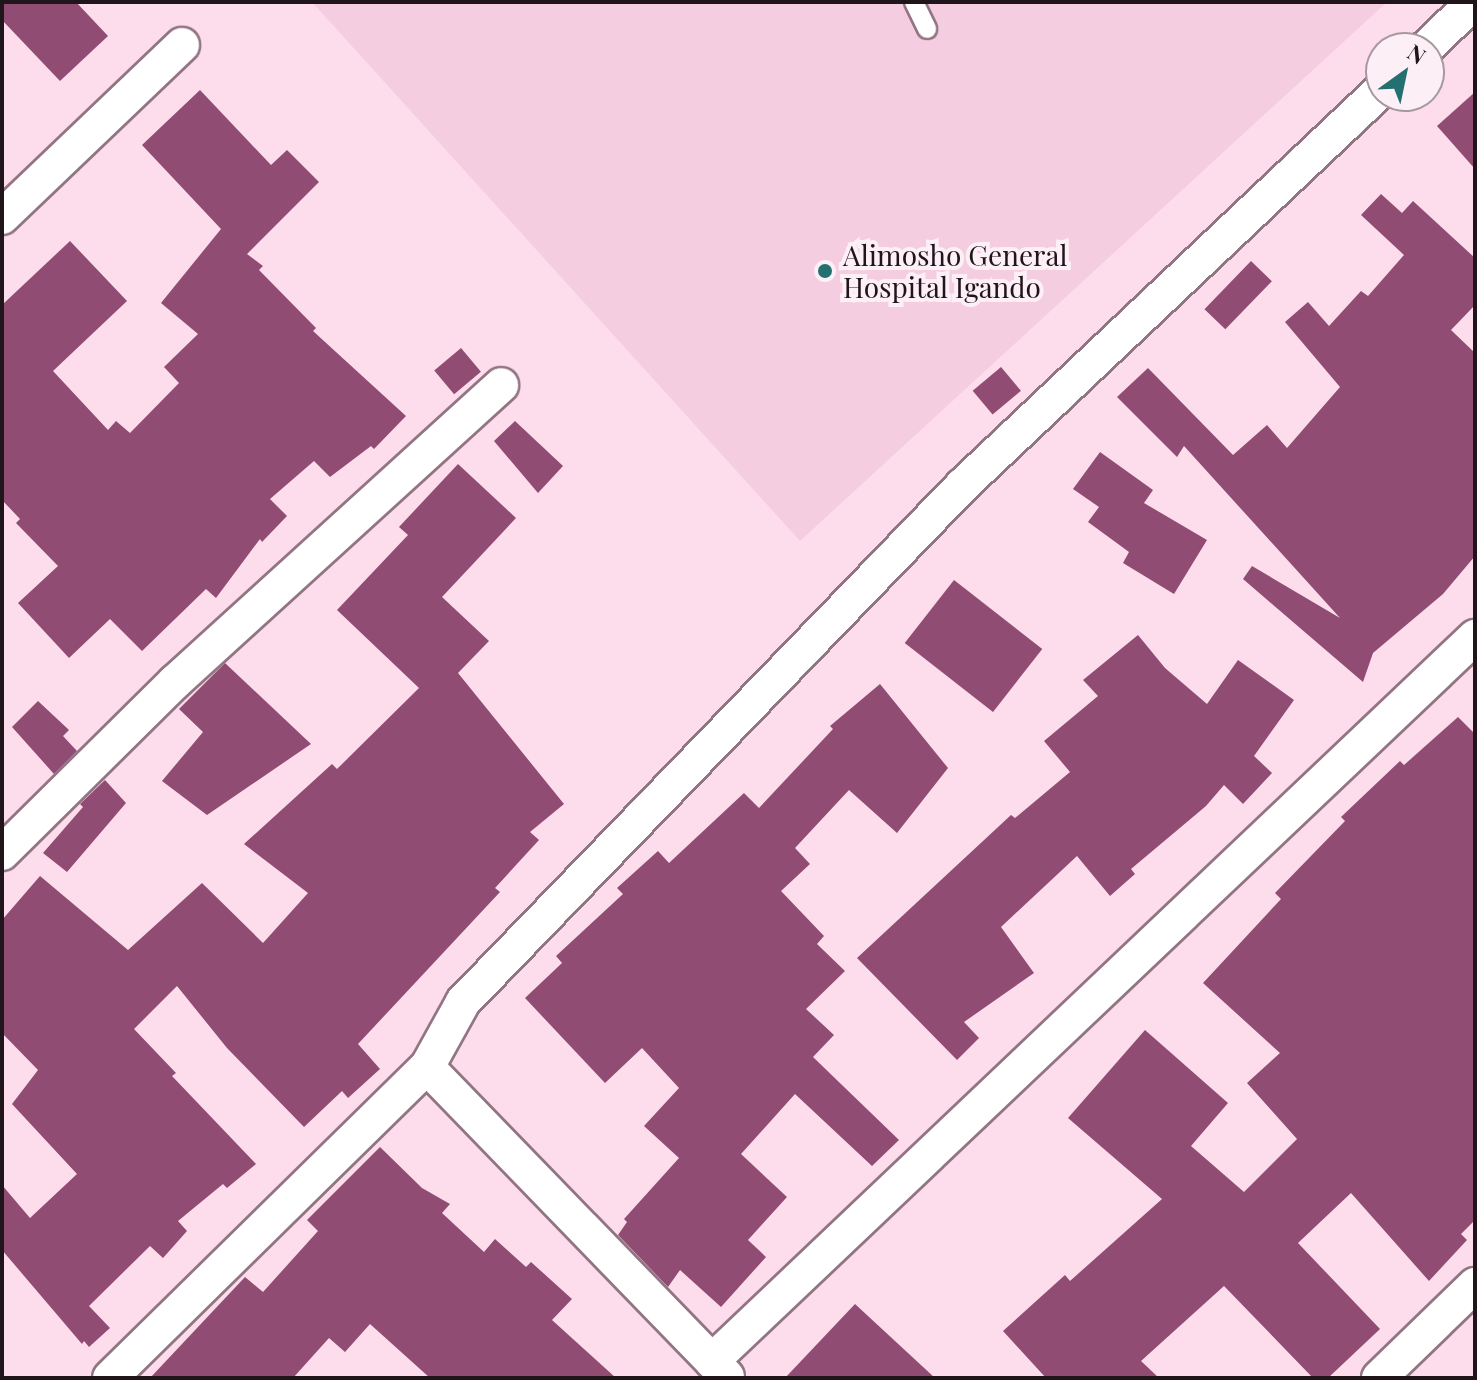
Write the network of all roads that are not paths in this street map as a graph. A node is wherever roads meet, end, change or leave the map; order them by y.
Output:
1 (914, 2) edge
2 (1474, 2) edge
3 (927, 29) dead end
4 (1443, 32) edge
5 (182, 45) dead end
6 (1365, 105) edge
7 (2, 217) edge
8 (501, 385) dead end
9 (1475, 637) edge
10 (2, 853) edge
11 (427, 1067) junction
12 (1475, 1285) edge
13 (720, 1370) edge
14 (110, 1378) edge
15 (1379, 1378) edge

1 - 3 lane
2 - 4 street
5 - 7 street
6 - 11 street
8 - 10 street
9 - 13 street
11 - 13 street
11 - 14 street
12 - 15 street

